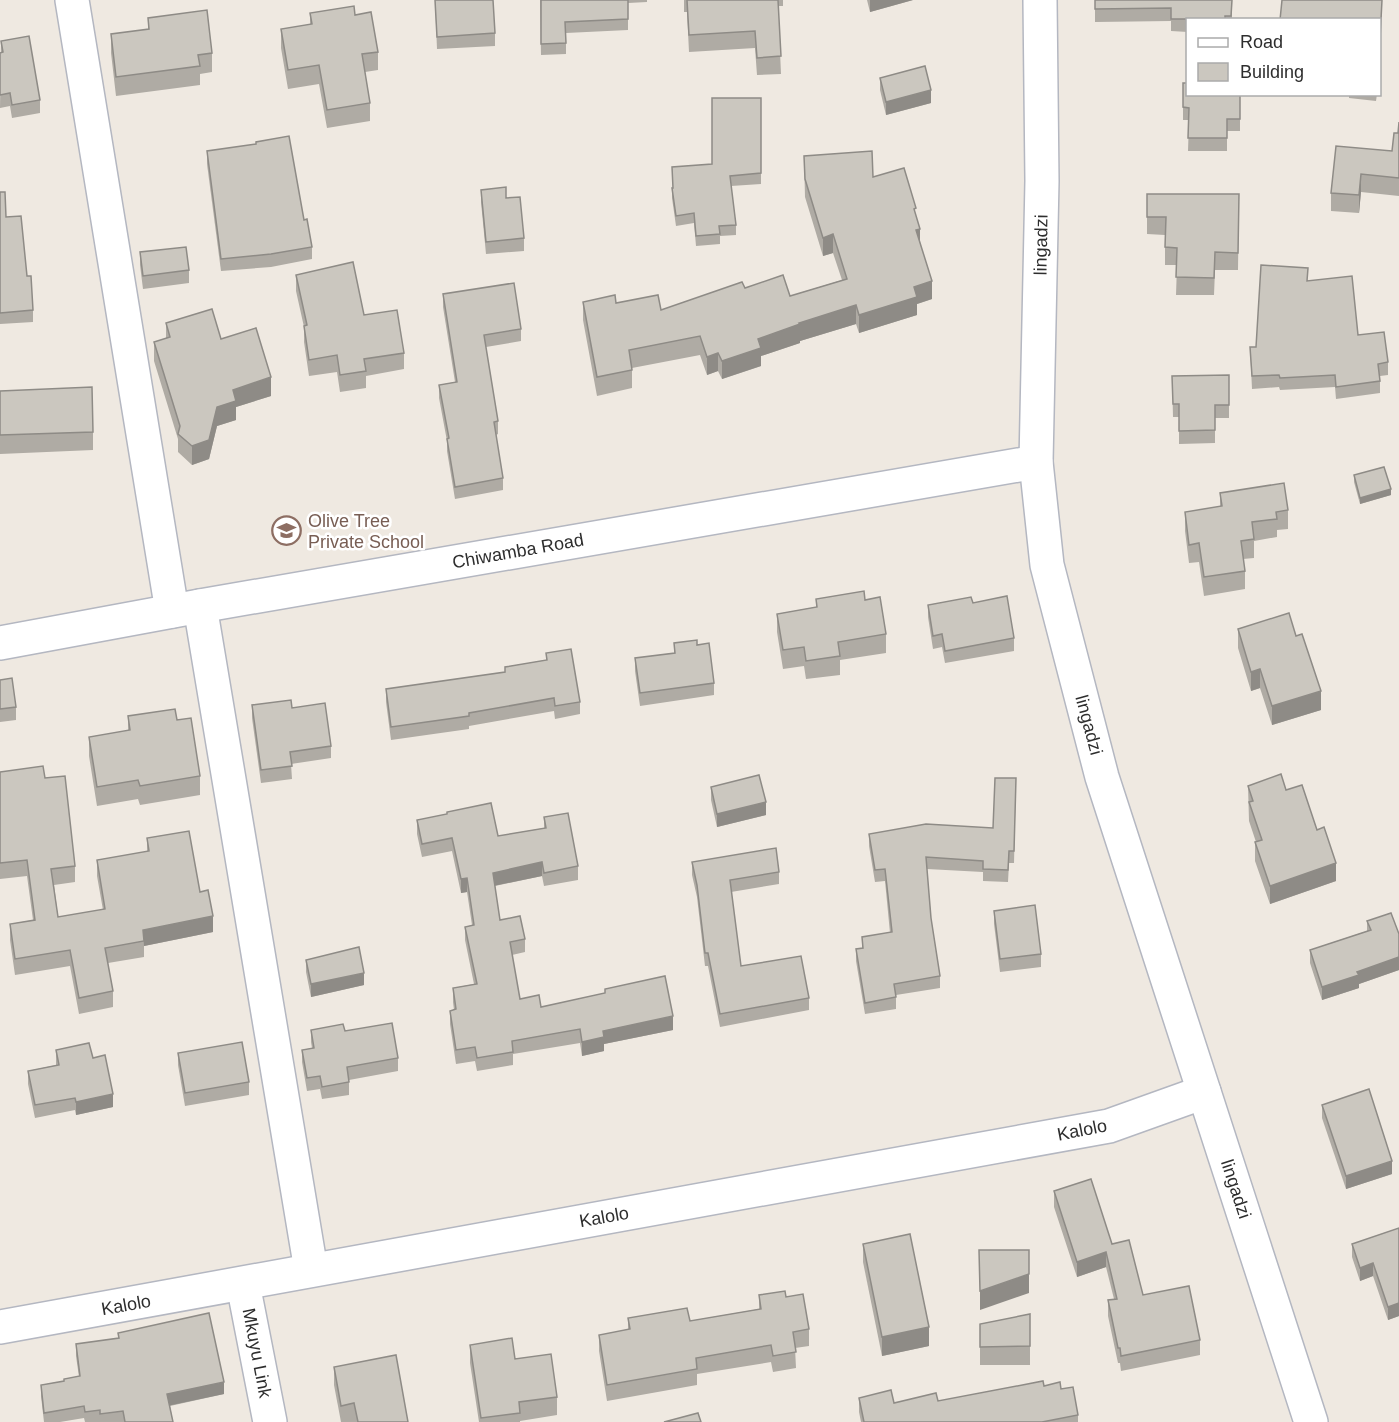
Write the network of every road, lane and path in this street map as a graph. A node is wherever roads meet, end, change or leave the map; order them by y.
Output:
1 (72, 0) edge
2 (1040, 0) edge
3 (1036, 462) junction
4 (186, 608) junction
5 (0, 643) edge
6 (1204, 1092) junction
7 (311, 1270) junction
8 (243, 1284) junction
9 (0, 1328) edge
10 (270, 1422) edge
11 (1311, 1422) edge

1 - 4 street
2 - 3 street, lingadzi
3 - 4 street, Chiwamba Road
3 - 6 street, lingadzi
4 - 5 street, Chiwamba Road
4 - 7 street
6 - 7 street, Kalolo
6 - 11 street, lingadzi
7 - 8 street, Kalolo
8 - 9 street, Kalolo
8 - 10 street, Mkuyu Link

